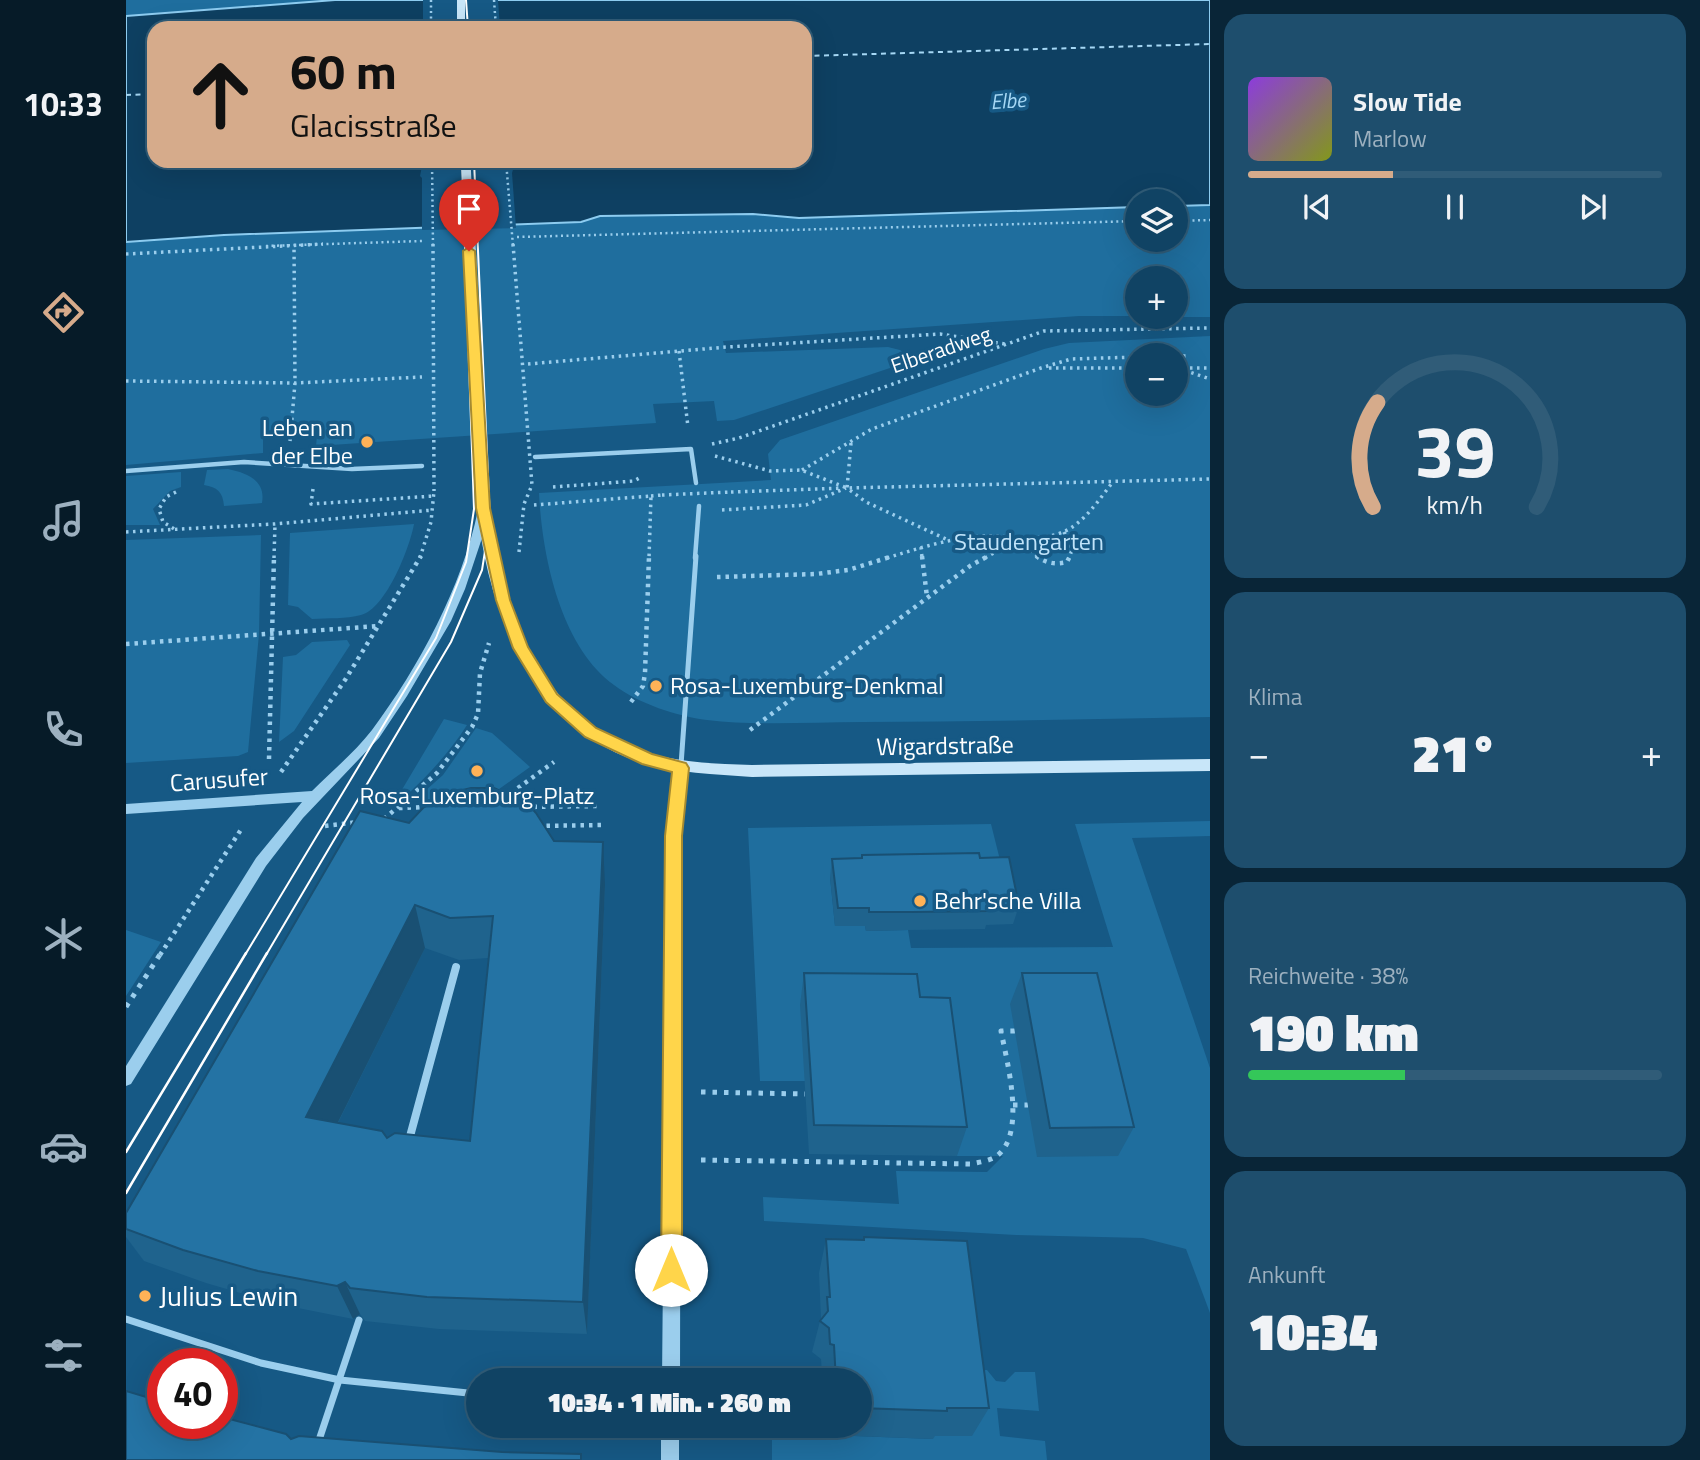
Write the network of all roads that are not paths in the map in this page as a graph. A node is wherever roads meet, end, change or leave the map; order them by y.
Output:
1 (461, 0) edge
2 (461, 21) edge
3 (466, 168) edge
4 (535, 457) dead end
5 (422, 466) dead end
6 (126, 471) edge
7 (696, 483) dead end
8 (699, 506) dead end
9 (483, 508) junction
10 (1210, 765) edge
11 (680, 768) junction
12 (314, 796) junction
13 (126, 808) edge
14 (674, 880) joint
15 (456, 967) dead end
16 (126, 1079) edge
17 (404, 1156) edge
18 (126, 1320) edge
19 (359, 1320) edge
20 (671, 1368) edge
21 (340, 1380) junction
22 (466, 1393) edge
23 (670, 1438) edge
24 (316, 1449) edge
25 (670, 1460) edge

1 - 2 main road
3 - 9 main road, bridge
4 - 7 lane
5 - 6 lane
8 - 11 lane
9 - 11 main road
9 - 12 street
10 - 11 main road, Wigardstraße
11 - 14 street
12 - 13 street, Carusufer
12 - 16 street
14 - 20 street
15 - 17 street
18 - 21 lane
19 - 21 lane
21 - 22 lane
21 - 24 lane
23 - 25 street

